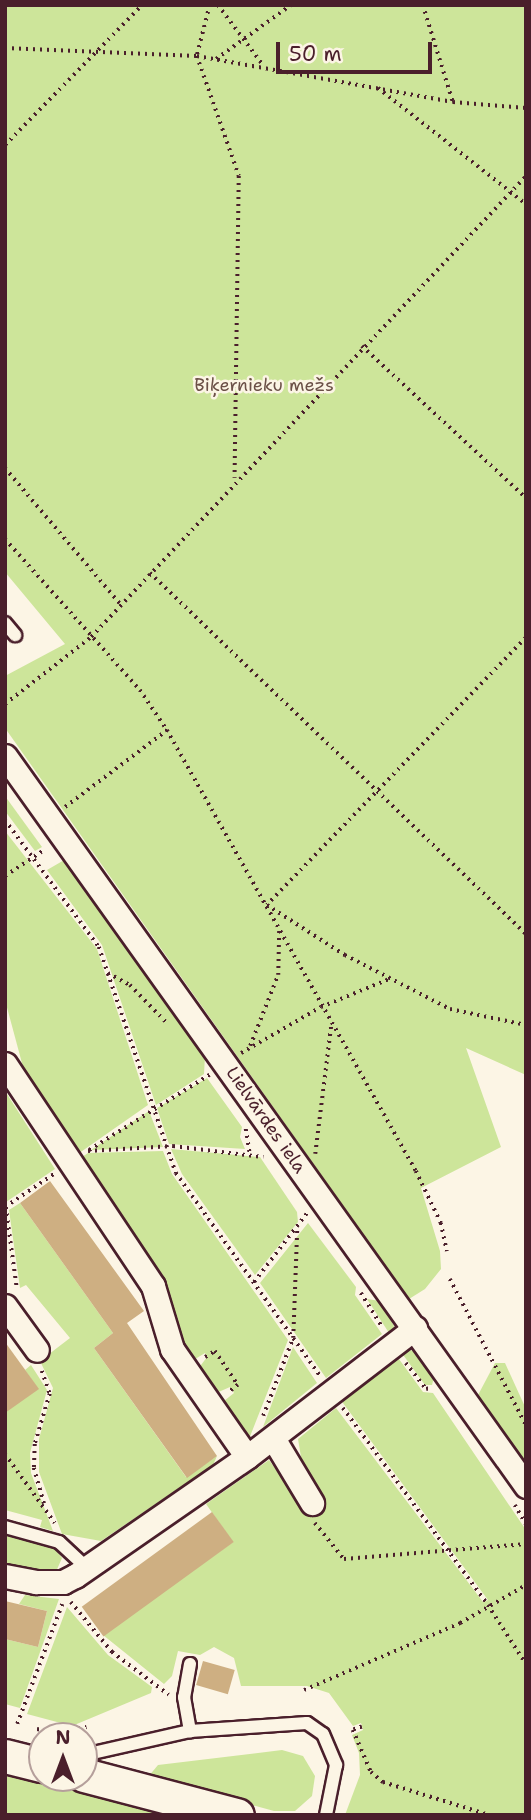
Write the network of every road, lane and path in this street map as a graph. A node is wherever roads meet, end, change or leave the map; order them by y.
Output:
1 (142, 5) edge
2 (210, 5) edge
3 (218, 5) edge
4 (291, 5) edge
5 (423, 5) edge
6 (243, 38) junction
7 (5, 48) edge
8 (98, 51) junction
9 (197, 56) junction
10 (216, 59) junction
11 (263, 65) junction
12 (376, 87) junction
13 (453, 102) junction
14 (526, 108) edge
15 (5, 145) edge
16 (526, 176) edge
17 (508, 192) junction
18 (526, 204) edge
19 (362, 346) junction
20 (5, 468) edge
21 (235, 480) junction
22 (526, 498) edge
23 (5, 539) edge
24 (150, 573) junction
25 (121, 605) junction
26 (5, 623) edge
27 (15, 635) dead end
28 (91, 637) junction
29 (526, 638) edge
30 (5, 704) edge
31 (167, 730) junction
32 (5, 756) edge
33 (374, 793) junction
34 (50, 818) junction
35 (5, 821) edge
36 (47, 848) dead end
37 (32, 857) junction
38 (5, 876) edge
39 (267, 905) junction
40 (279, 927) junction
41 (526, 934) edge
42 (108, 973) junction
43 (389, 979) junction
44 (321, 1007) junction
45 (331, 1024) junction
46 (526, 1025) edge
47 (172, 1028) dead end
48 (249, 1048) junction
49 (226, 1063) junction
50 (5, 1064) edge
51 (152, 1107) junction
52 (167, 1147) junction
53 (88, 1151) junction
54 (261, 1154) dead end
55 (69, 1163) junction
56 (312, 1184) junction
57 (6, 1207) edge
58 (298, 1228) junction
59 (447, 1251) dead end
60 (450, 1279) dead end
61 (253, 1283) junction
62 (7, 1309) edge
63 (415, 1328) junction
64 (293, 1338) junction
65 (37, 1357) joint
66 (332, 1394) junction
67 (526, 1425) edge
68 (272, 1438) junction
69 (5, 1454) edge
70 (247, 1457) junction
71 (526, 1486) edge
72 (312, 1503) joint
73 (5, 1527) edge
74 (526, 1544) edge
75 (447, 1549) junction
76 (86, 1567) junction
77 (5, 1576) edge
78 (526, 1585) edge
79 (488, 1605) junction
80 (190, 1664) dead end
81 (526, 1664) edge
82 (304, 1690) dead end
83 (173, 1698) dead end
84 (17, 1724) dead end
85 (362, 1727) dead end
86 (190, 1731) junction
87 (98, 1752) edge
88 (5, 1756) edge
89 (28, 1762) edge
90 (98, 1779) edge
91 (237, 1815) edge
92 (326, 1815) edge
93 (489, 1815) edge

1 - 8 path
2 - 9 path
3 - 6 path
4 - 6 path
5 - 13 path
6 - 10 path
6 - 11 path
7 - 8 path
8 - 9 path
8 - 15 path
9 - 10 path
9 - 21 path
10 - 11 path
11 - 12 path
12 - 13 path
12 - 17 path
13 - 14 path
16 - 17 path
17 - 18 path
17 - 19 path
19 - 21 path
19 - 22 path
20 - 25 path
21 - 24 path
23 - 28 path
24 - 25 path
24 - 33 path
25 - 28 path
26 - 27 lane
28 - 30 path
28 - 31 path
29 - 33 path
31 - 34 path
31 - 39 path
32 - 34 street, Lielvārdes iela
33 - 39 path
33 - 41 path
34 - 49 street, Lielvārdes iela
35 - 37 path
36 - 37 path
37 - 38 path
37 - 42 path
39 - 40 path
39 - 43 path
40 - 44 path
40 - 48 path
42 - 47 path
42 - 51 path
43 - 44 path
43 - 46 path
44 - 45 path
44 - 48 path
45 - 56 path
45 - 59 path
48 - 49 path
49 - 51 path
49 - 56 street, Lielvārdes iela
50 - 55 street
51 - 52 path
51 - 53 path
52 - 53 path
52 - 54 path
52 - 61 path
53 - 55 path
55 - 57 path
55 - 70 street
56 - 58 path
56 - 63 street, Lielvārdes iela
57 - 62 path
58 - 61 path
58 - 64 path
60 - 67 path
61 - 64 path
62 - 65 street
63 - 66 street
63 - 71 street, Lielvārdes iela
64 - 66 path
64 - 70 path
65 - 69 path
66 - 68 street
66 - 75 path
68 - 70 street
68 - 72 street
70 - 76 street
72 - 75 path
73 - 76 lane
74 - 75 path
75 - 79 path
76 - 77 street
78 - 79 path
79 - 81 path
79 - 82 path
80 - 86 lane
83 - 84 path
85 - 93 path
86 - 87 lane
86 - 92 lane
88 - 89 main road
90 - 91 main road

